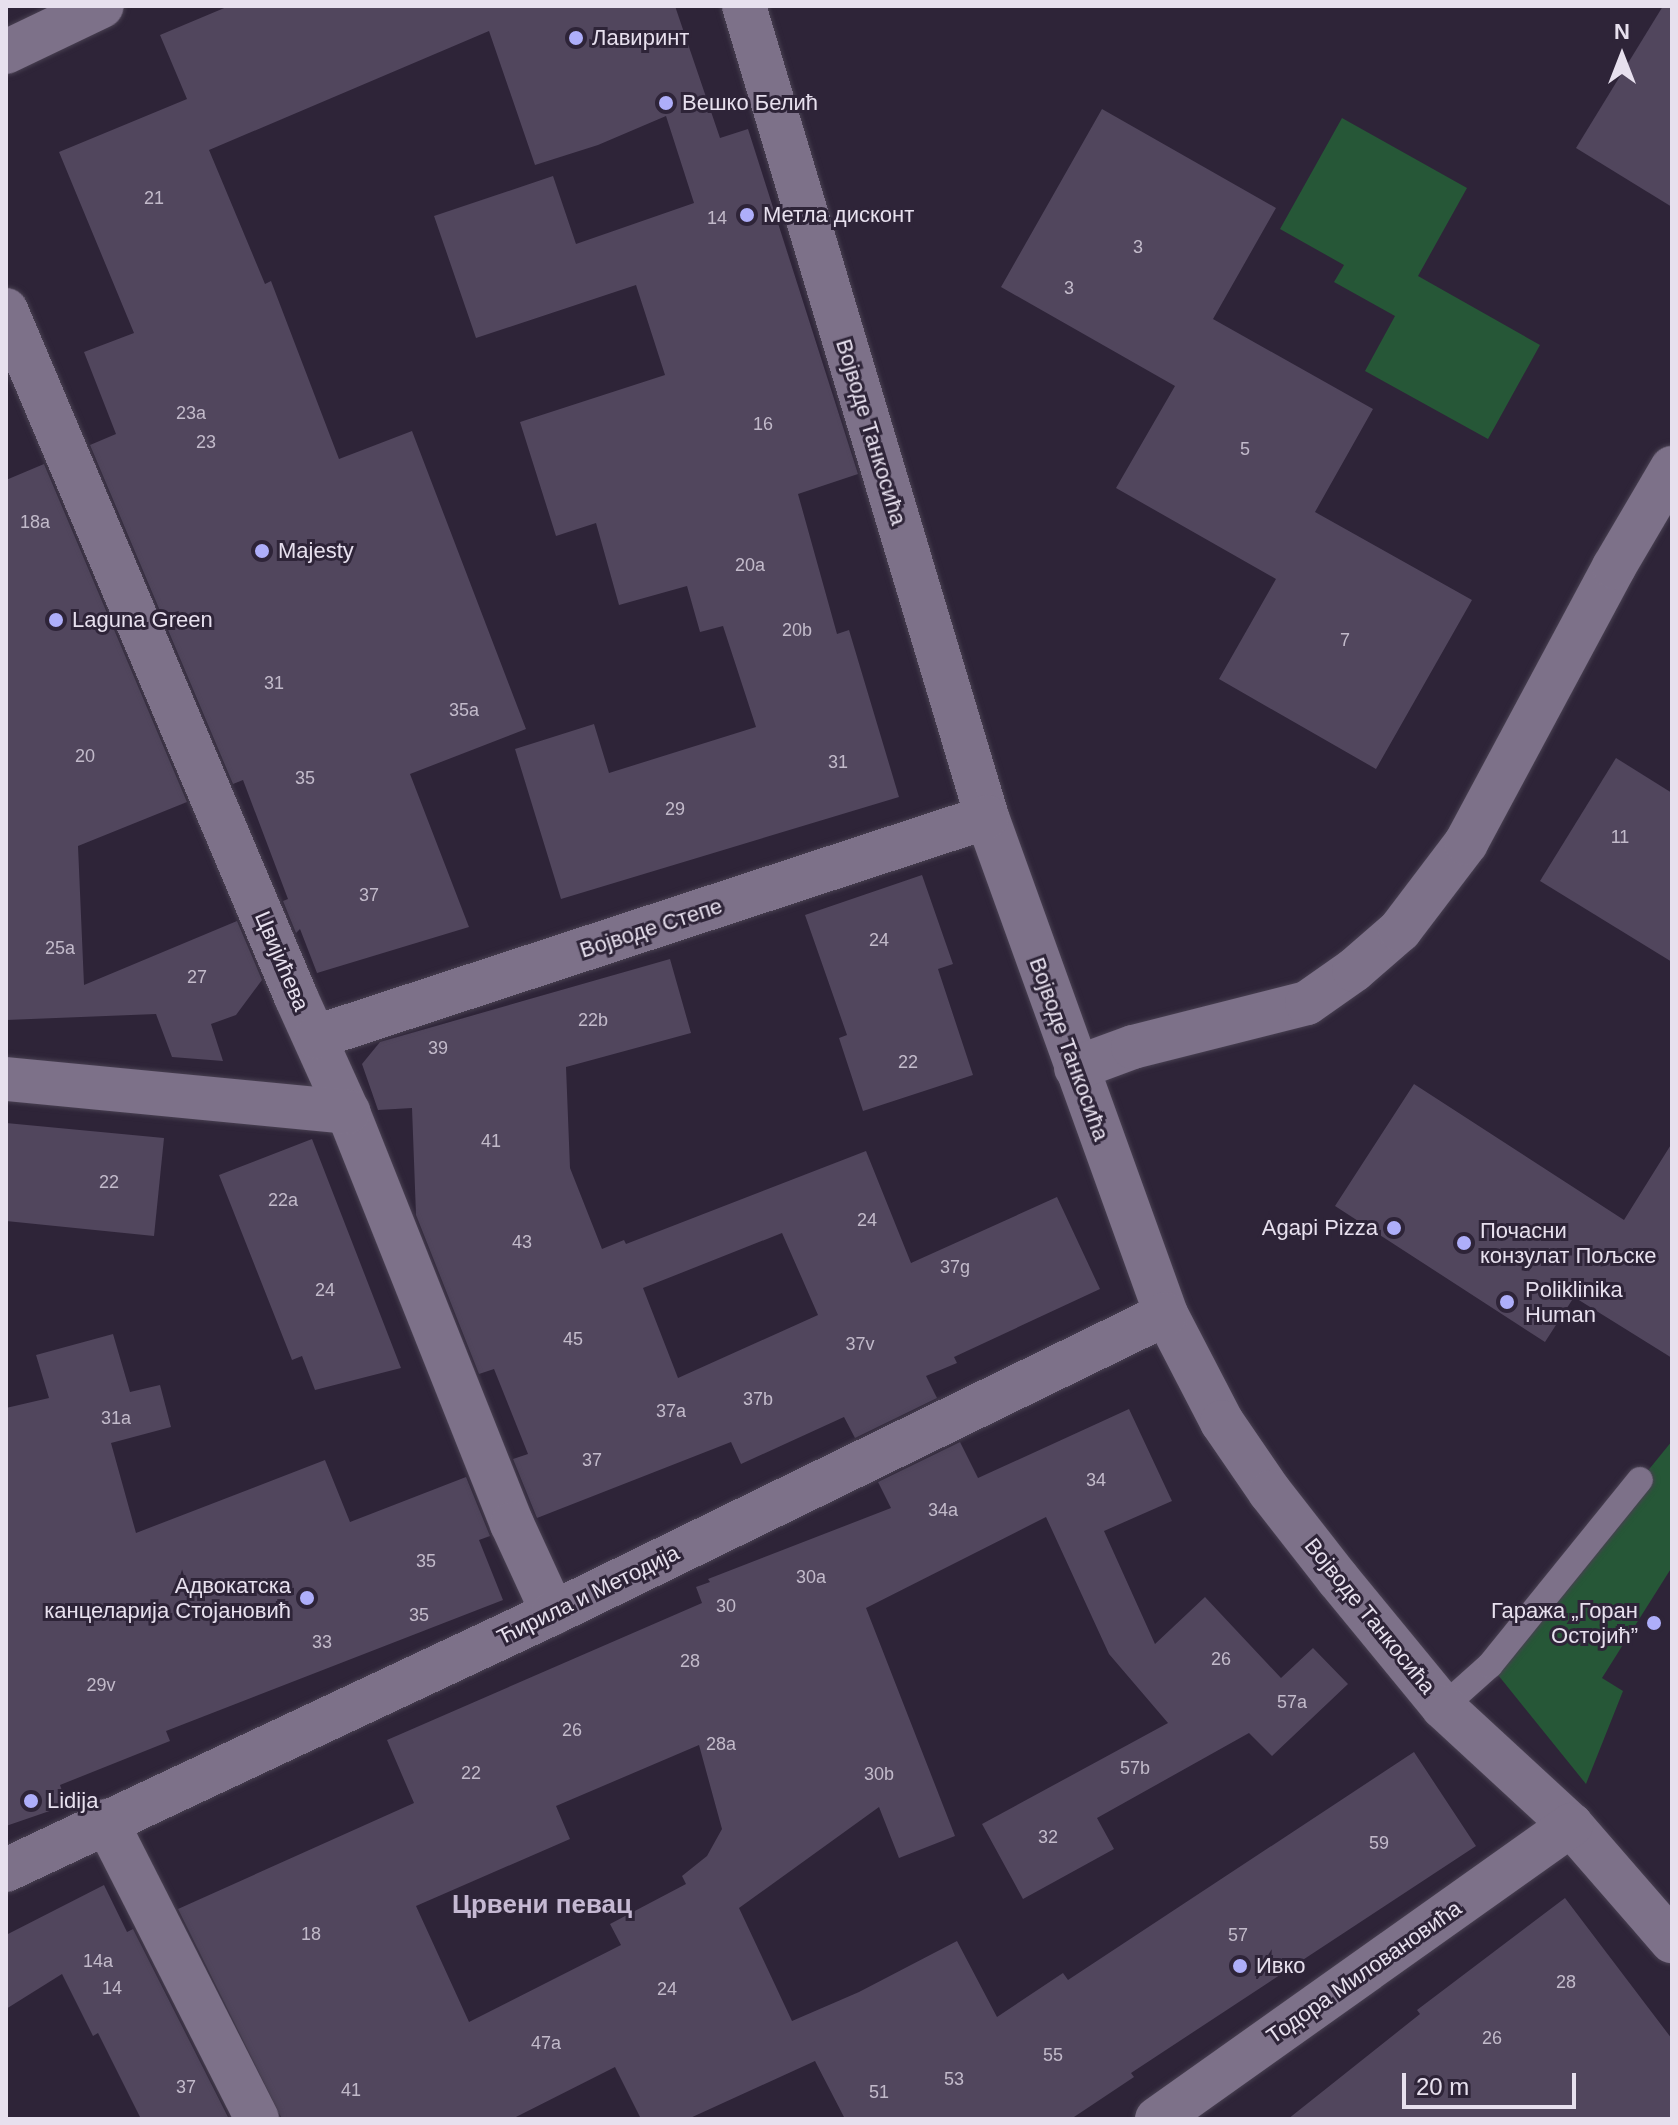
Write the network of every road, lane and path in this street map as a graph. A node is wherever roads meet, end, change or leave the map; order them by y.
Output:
1 (102, 6) edge
2 (744, 6) edge
3 (6, 52) edge
4 (6, 310) edge
5 (1672, 468) edge
6 (987, 817) junction
7 (316, 1037) junction
8 (1076, 1068) junction
9 (6, 1079) edge
10 (348, 1112) junction
11 (1166, 1314) junction
12 (1640, 1480) dead end
13 (553, 1613) junction
14 (1443, 1707) junction
15 (106, 1821) junction
16 (1571, 1825) junction
17 (6, 1870) edge
18 (1672, 1941) edge
19 (1165, 2117) edge
20 (257, 2119) edge

1 - 3 street
2 - 6 street, Војводе Танкосића
4 - 7 street, Цвијићева
5 - 8 street
6 - 7 street, Војводе Степе
6 - 8 street, Војводе Танкосића
7 - 10 street, Цвијићева
8 - 11 street, Војводе Танкосића
9 - 10 street
10 - 13 street, Цвијићева
11 - 13 street, Ћирила и Методија
11 - 14 street, Војводе Танкосића
12 - 14 lane
13 - 15 street, Ћирила и Методија
14 - 16 street, Војводе Танкосића
15 - 17 street, Ћирила и Методија
15 - 20 street
16 - 18 street, Војводе Танкосића
16 - 19 street, Тодора Миловановића

